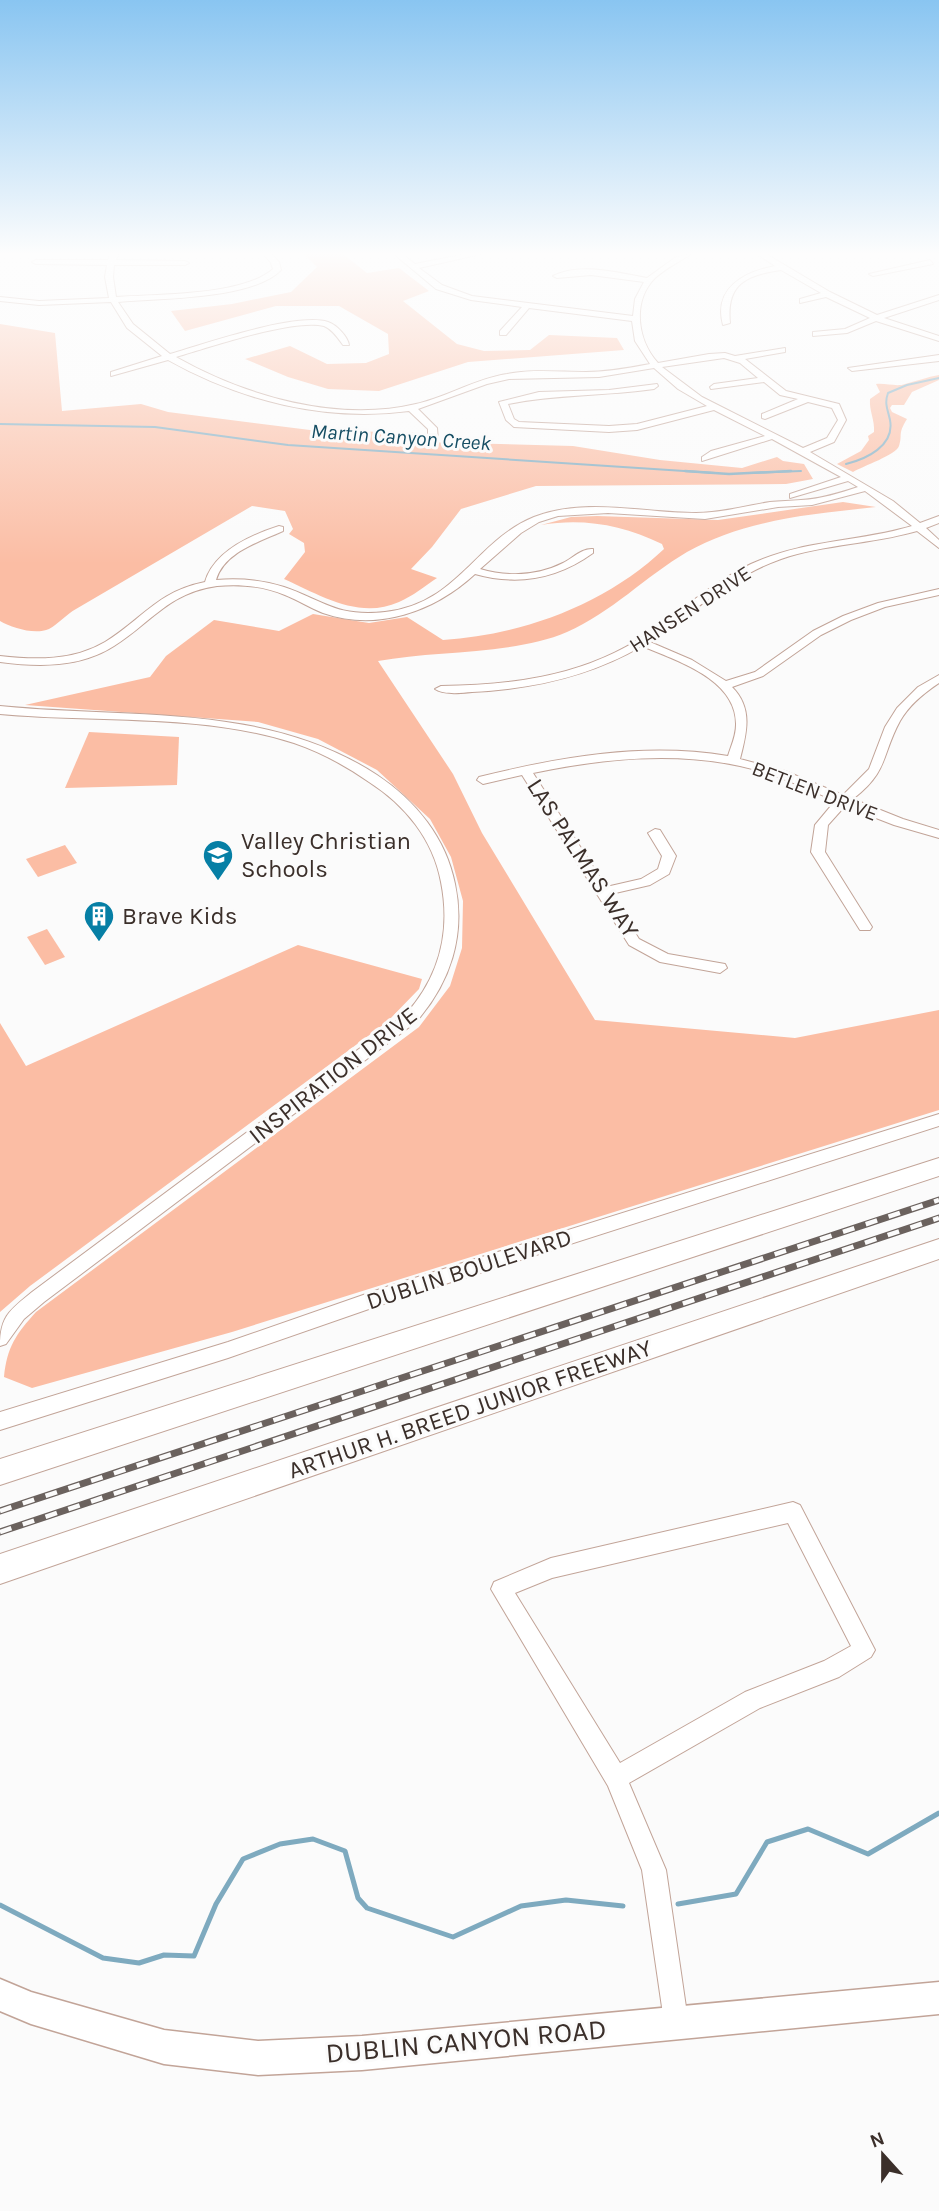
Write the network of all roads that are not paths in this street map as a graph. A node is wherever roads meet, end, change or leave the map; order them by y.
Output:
1 (170, 357) joint
2 (651, 357) edge
3 (706, 357) edge
4 (732, 357) edge
5 (939, 358) edge
6 (659, 366) junction
7 (852, 368) dead end
8 (114, 374) dead end
9 (587, 375) junction
10 (766, 379) junction
11 (654, 386) dead end
12 (714, 387) dead end
13 (596, 394) junction
14 (807, 400) junction
15 (715, 407) junction
16 (411, 408) junction
17 (765, 416) dead end
18 (774, 436) junction
19 (433, 440) dead end
20 (802, 452) junction
21 (705, 459) dead end
22 (849, 478) junction
23 (866, 488) junction
24 (779, 503) junction
25 (939, 519) edge
26 (918, 527) junction
27 (279, 529) dead end
28 (939, 545) edge
29 (589, 551) dead end
30 (475, 571) junction
31 (209, 584) junction
32 (939, 592) edge
33 (641, 642) junction
34 (0, 659) edge
35 (939, 678) edge
36 (725, 685) junction
37 (441, 689) dead end
38 (0, 710) edge
39 (733, 760) junction
40 (525, 770) junction
41 (483, 780) dead end
42 (844, 801) junction
43 (655, 833) dead end
44 (939, 834) edge
45 (602, 892) junction
46 (865, 927) dead end
47 (720, 968) dead end
48 (939, 1120) edge
49 (939, 1167) edge
50 (939, 1249) edge
51 (0, 1338) edge
52 (0, 1422) edge
53 (0, 1472) edge
54 (0, 1569) edge
55 (616, 1778) junction
56 (0, 1995) edge
57 (939, 1998) edge
58 (677, 2021) junction

1 - 8 street
1 - 16 street
2 - 6 street
3 - 6 street
4 - 10 street
5 - 7 street
6 - 9 street
6 - 15 street
9 - 13 street
9 - 16 street
10 - 12 street
10 - 14 street
11 - 13 street
13 - 15 street
14 - 17 street
14 - 20 street
15 - 18 street
16 - 19 street
18 - 20 street
18 - 21 street
20 - 22 street
22 - 23 street
22 - 24 street
23 - 24 street
23 - 26 street
24 - 30 street
25 - 26 street, HANSEN DRIVE
26 - 28 street
26 - 33 street, HANSEN DRIVE
27 - 31 street
29 - 30 street
30 - 31 street
31 - 34 street
32 - 36 street
33 - 36 street
33 - 37 street, HANSEN DRIVE
35 - 42 street
36 - 39 street
38 - 51 street, INSPIRATION DRIVE
39 - 40 street, BETLEN DRIVE
39 - 42 street, BETLEN DRIVE
40 - 41 street, BETLEN DRIVE
40 - 45 street, LAS PALMAS WAY
42 - 44 street, BETLEN DRIVE
42 - 46 street
43 - 45 street
45 - 47 street, LAS PALMAS WAY
48 - 52 street, DUBLIN BOULEVARD
49 - 53 highway
50 - 54 highway, ARTHUR H. BREED JUNIOR FREEWAY
55 - 55 street
55 - 58 street
56 - 58 main road, DUBLIN CANYON ROAD
57 - 58 main road, DUBLIN CANYON ROAD

